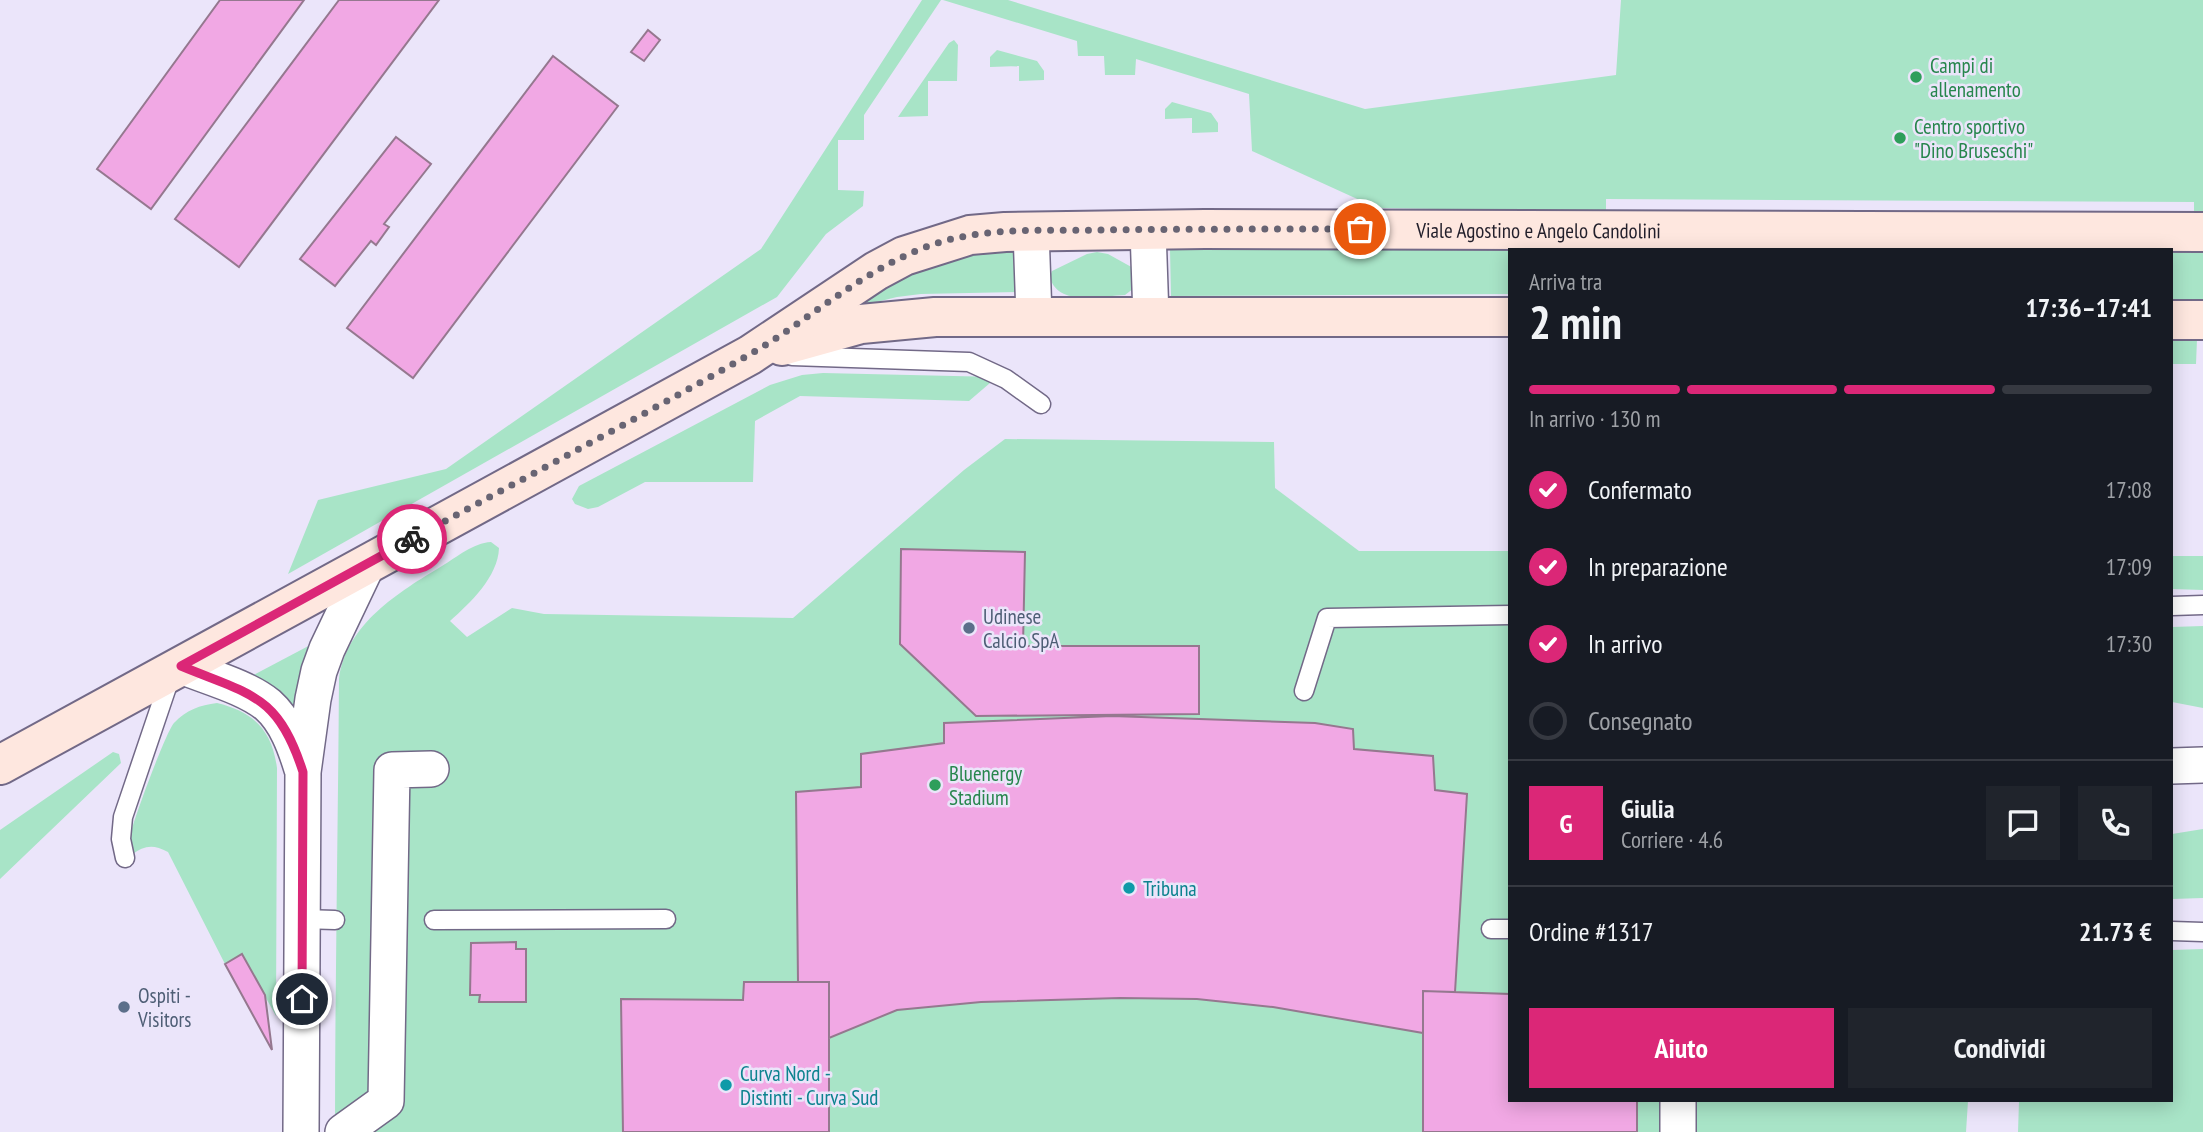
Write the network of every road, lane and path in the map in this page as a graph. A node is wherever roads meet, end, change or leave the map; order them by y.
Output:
1 (1148, 230) junction
2 (1031, 231) junction
3 (2203, 232) edge
4 (1888, 241) edge
5 (2055, 241) edge
6 (1034, 316) junction
7 (1151, 317) junction
8 (1508, 317) edge
9 (2173, 320) edge
10 (2203, 320) edge
11 (750, 355) junction
12 (1041, 404) dead end
13 (368, 564) junction
14 (2203, 605) edge
15 (2173, 606) edge
16 (1508, 615) edge
17 (177, 668) junction
18 (1304, 691) dead end
19 (0, 765) edge
20 (2203, 765) edge
21 (2173, 766) edge
22 (431, 769) dead end
23 (303, 772) junction
24 (125, 858) dead end
25 (666, 919) dead end
26 (433, 920) dead end
27 (1491, 929) dead end
28 (1508, 929) edge
29 (2173, 931) edge
30 (2203, 932) edge
31 (1678, 1102) edge
32 (301, 1132) edge
33 (342, 1132) edge
34 (1678, 1132) edge

1 - 2 street, Viale Agostino e Angelo Candolini
1 - 4 street, Viale Agostino e Angelo Candolini
1 - 7 street
2 - 6 street
2 - 11 street, Viale Agostino e Angelo Candolini
3 - 5 street, Viale Agostino e Angelo Candolini
4 - 5 street, Viale Agostino e Angelo Candolini
6 - 7 street, Viale Agostino e Angelo Candolini
6 - 11 street, Viale Agostino e Angelo Candolini
7 - 8 street, Viale Agostino e Angelo Candolini
9 - 10 street
11 - 12 lane
11 - 13 street, Viale Agostino e Angelo Candolini
13 - 17 street, Viale Agostino e Angelo Candolini
13 - 23 street
14 - 15 lane
16 - 18 lane
17 - 19 street, Viale Agostino e Angelo Candolini
17 - 23 street
17 - 24 lane
20 - 21 street
22 - 33 street
23 - 32 street
25 - 26 lane
27 - 28 lane
29 - 30 lane
31 - 34 street

